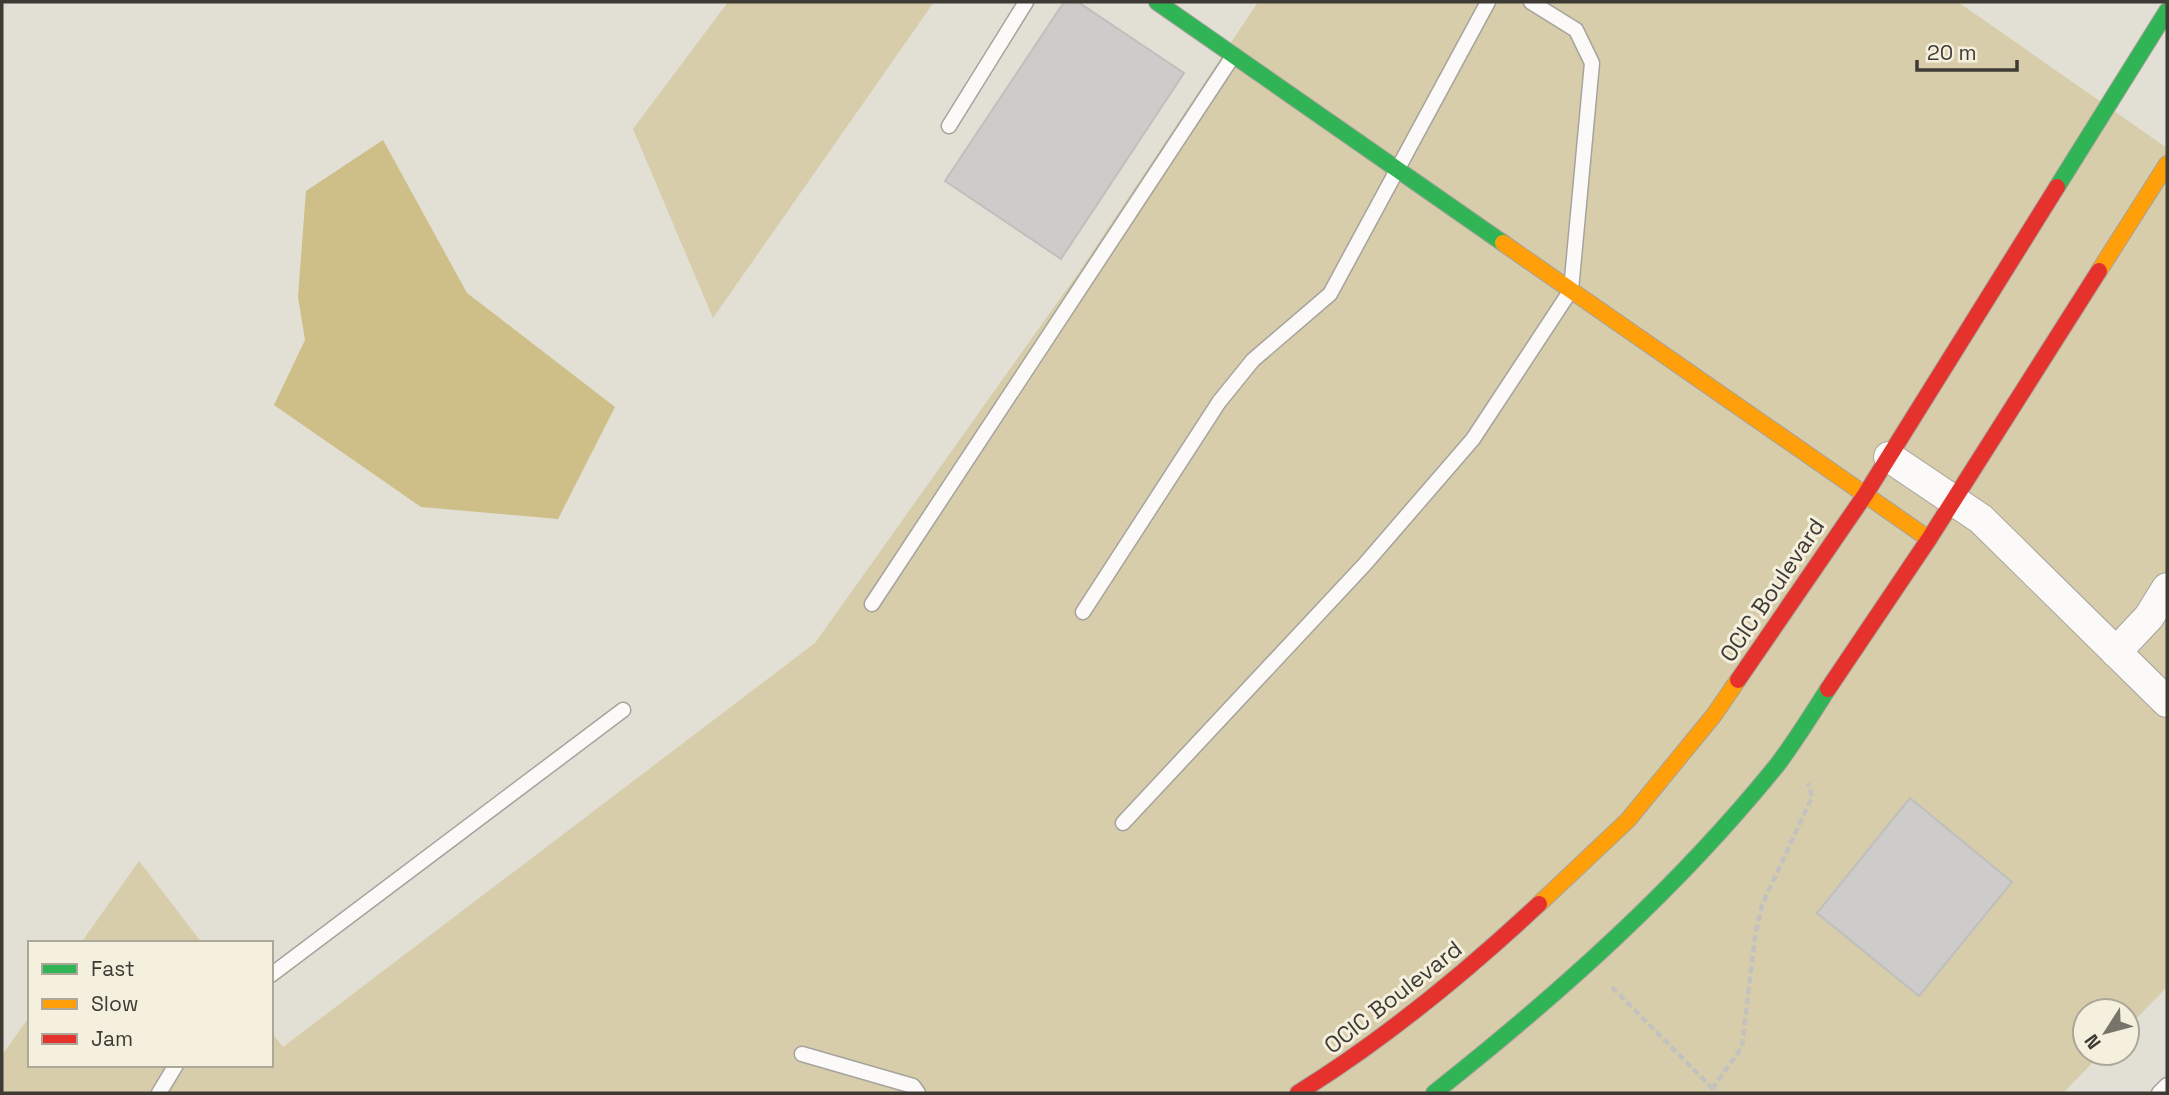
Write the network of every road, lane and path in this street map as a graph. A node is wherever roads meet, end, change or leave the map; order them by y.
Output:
1 (1026, 2) edge
2 (1157, 2) edge
3 (1488, 2) edge
4 (1531, 2) edge
5 (2167, 11) edge
6 (1234, 55) junction
7 (949, 126) dead end
8 (2167, 164) edge
9 (1396, 169) junction
10 (1572, 290) junction
11 (1889, 457) junction
12 (1865, 495) junction
13 (1952, 500) junction
14 (1929, 538) junction
15 (2167, 588) edge
16 (872, 604) dead end
17 (1083, 612) dead end
18 (2116, 652) junction
19 (2167, 702) edge
20 (623, 710) dead end
21 (1786, 752) junction
22 (1123, 822) dead end
23 (1588, 962) junction
24 (273, 973) edge
25 (802, 1054) dead end
26 (175, 1067) edge
27 (2167, 1084) edge
28 (1715, 1091) edge
29 (159, 1093) edge
30 (918, 1093) edge
31 (1298, 1093) edge
32 (1434, 1093) edge
33 (2159, 1093) edge

1 - 7 lane
2 - 6 street
3 - 9 lane
4 - 10 lane
5 - 11 street, OCIC Boulevard
6 - 9 street
6 - 16 lane
8 - 13 street
9 - 10 street
9 - 17 lane
10 - 12 street
10 - 22 lane
11 - 12 street, OCIC Boulevard
11 - 13 street
12 - 14 street
12 - 31 street, OCIC Boulevard
13 - 14 street
13 - 18 street
14 - 21 street
15 - 18 street
18 - 19 street
20 - 24 lane
21 - 23 street
21 - 28 path
23 - 28 path
23 - 32 street
25 - 30 lane
26 - 29 lane
27 - 33 lane

